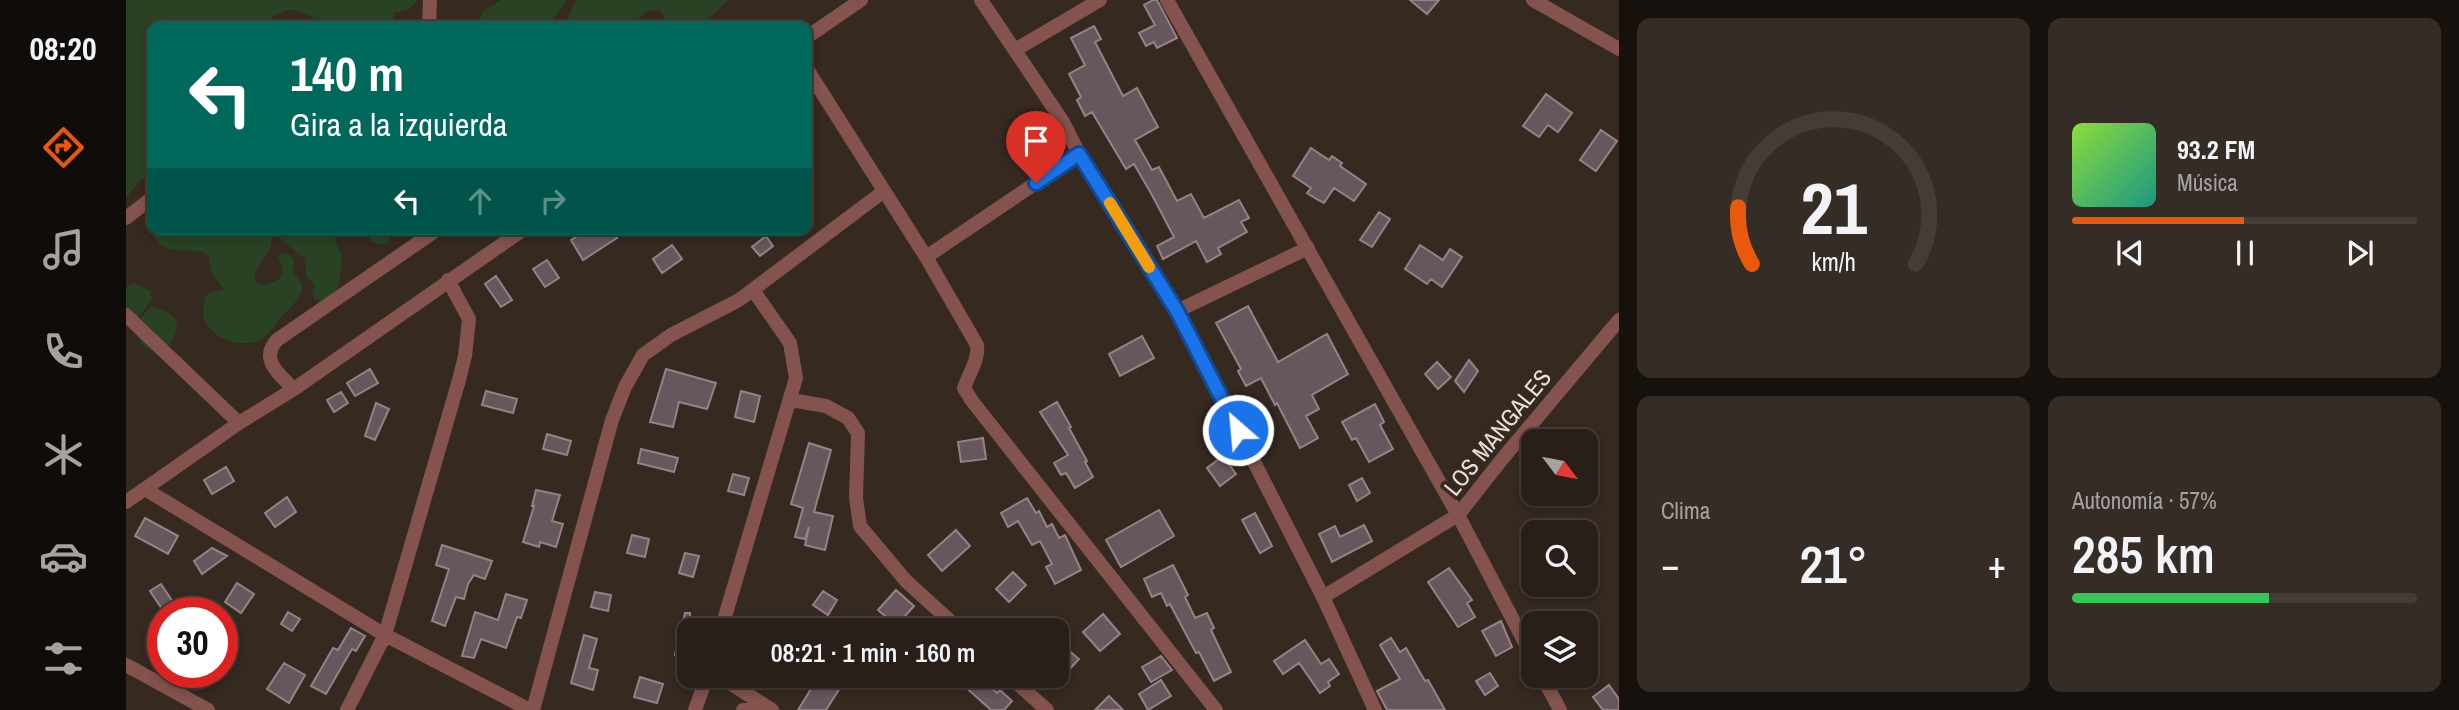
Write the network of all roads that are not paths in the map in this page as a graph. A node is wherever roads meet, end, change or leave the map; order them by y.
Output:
1 (430, 0) edge
2 (861, 0) edge
3 (981, 0) edge
4 (1100, 0) edge
5 (1167, 0) edge
6 (1533, 0) edge
7 (429, 21) edge
8 (812, 34) edge
9 (1619, 49) edge
10 (1015, 50) junction
11 (812, 77) edge
12 (1079, 154) junction
13 (884, 191) junction
14 (147, 202) edge
15 (126, 218) edge
16 (429, 235) edge
17 (515, 235) edge
18 (1308, 248) junction
19 (926, 257) junction
20 (448, 280) junction
21 (753, 290) junction
22 (1177, 311) junction
23 (126, 315) edge
24 (1619, 320) edge
25 (295, 389) junction
26 (791, 400) junction
27 (239, 423) junction
28 (145, 489) junction
29 (127, 501) edge
30 (1458, 515) junction
31 (1323, 597) junction
32 (725, 618) edge
33 (947, 618) edge
34 (385, 635) junction
35 (1521, 635) edge
36 (126, 665) edge
37 (703, 688) edge
38 (736, 688) edge
39 (1022, 688) edge
40 (1548, 688) edge
41 (208, 710) edge
42 (347, 710) edge
43 (532, 710) edge
44 (695, 710) edge
45 (743, 710) edge
46 (761, 710) edge
47 (772, 710) edge
48 (1047, 710) edge
49 (1216, 710) edge
50 (1375, 710) edge
51 (1560, 710) edge

1 - 7 street
2 - 8 street
3 - 10 street
4 - 10 street
5 - 18 street
6 - 9 street
10 - 12 street
11 - 13 street
12 - 19 street
12 - 22 street
13 - 19 street
13 - 21 street
14 - 15 street
16 - 25 street
17 - 20 street
18 - 22 street
18 - 30 street
19 - 49 street
20 - 25 street
20 - 34 street
21 - 26 street
21 - 43 street
22 - 31 street
23 - 27 street
24 - 30 street, LOS MANGALES
25 - 27 street
26 - 32 street
26 - 33 street
27 - 28 street
28 - 29 street
28 - 34 street
30 - 31 street, LOS MANGALES
30 - 35 street
31 - 50 street
34 - 42 street
34 - 43 street
36 - 41 street
37 - 44 street
38 - 47 street
39 - 48 street
40 - 51 street
45 - 46 street

